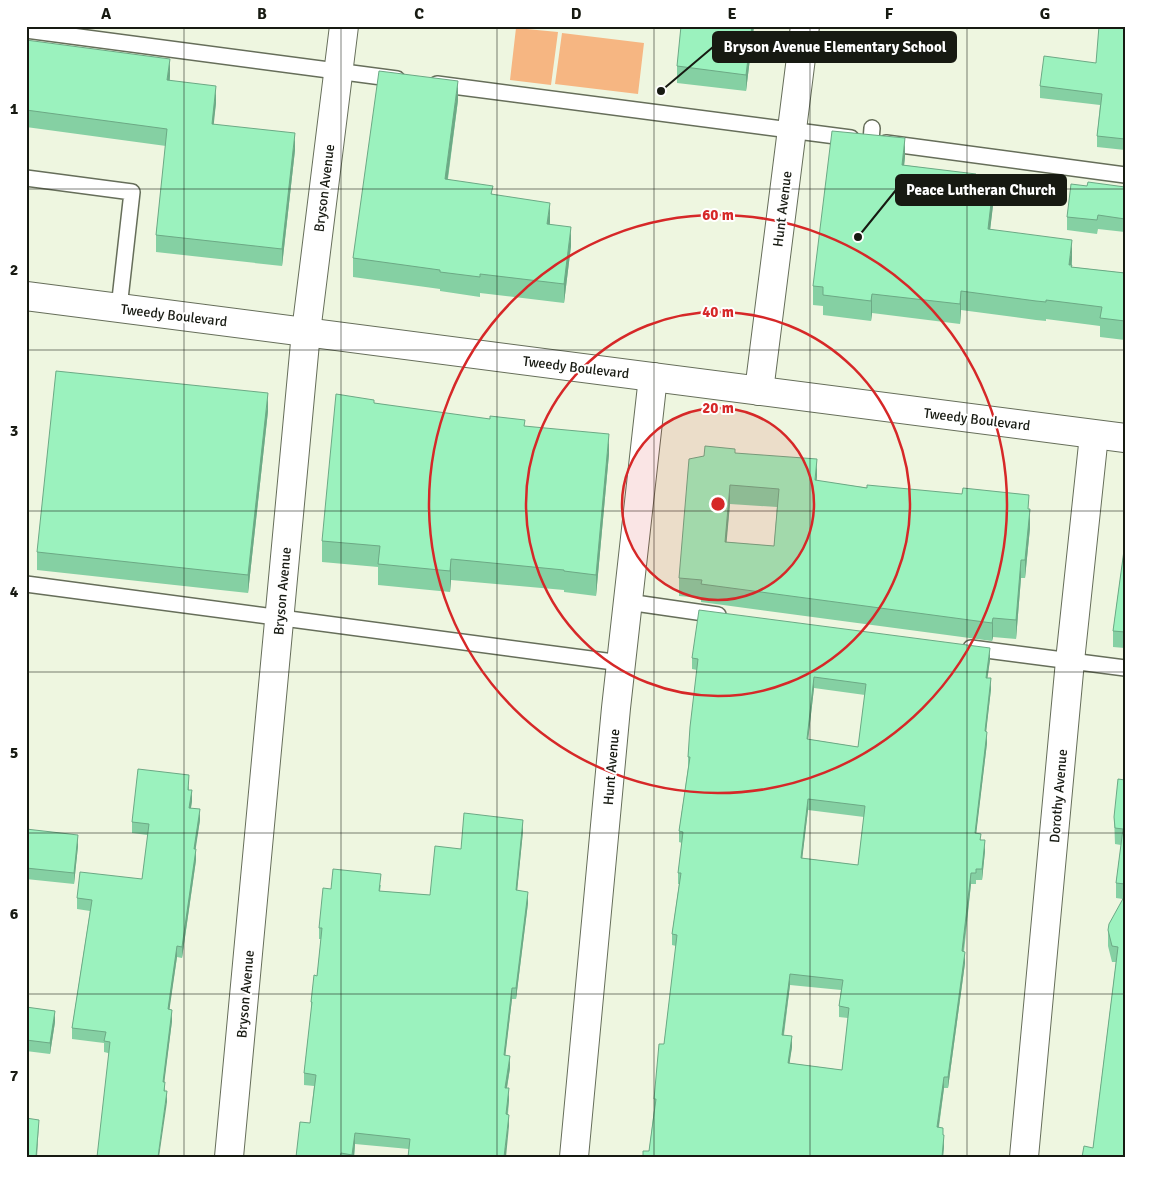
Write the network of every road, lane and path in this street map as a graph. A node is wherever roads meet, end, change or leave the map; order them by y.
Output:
1 (344, 26) edge
2 (805, 26) edge
3 (26, 30) edge
4 (339, 71) junction
5 (407, 80) edge
6 (427, 83) edge
7 (791, 132) junction
8 (1125, 175) edge
9 (26, 178) edge
10 (26, 296) edge
11 (120, 308) junction
12 (306, 332) junction
13 (653, 377) junction
14 (759, 391) junction
15 (1094, 435) junction
16 (1125, 438) edge
17 (26, 584) edge
18 (628, 602) junction
19 (734, 617) edge
20 (280, 618) junction
21 (957, 646) edge
22 (621, 662) junction
23 (1070, 662) junction
24 (1125, 668) edge
25 (229, 1157) edge
26 (574, 1157) edge
27 (1024, 1157) edge

1 - 4 street, Bryson Avenue
2 - 7 street, Hunt Avenue
3 - 4 lane
4 - 5 lane
4 - 12 street, Bryson Avenue
6 - 7 lane
7 - 8 lane
7 - 14 street, Hunt Avenue
9 - 11 lane
10 - 11 street, Tweedy Boulevard
11 - 12 street, Tweedy Boulevard
12 - 13 street, Tweedy Boulevard
12 - 20 street, Bryson Avenue
13 - 14 street, Tweedy Boulevard
13 - 18 street, Hunt Avenue
14 - 15 street, Tweedy Boulevard
15 - 16 street, Tweedy Boulevard
15 - 23 street, Dorothy Avenue
17 - 20 lane
18 - 19 lane
18 - 22 street, Hunt Avenue
20 - 22 lane
20 - 25 street, Bryson Avenue
21 - 23 lane
22 - 26 street, Hunt Avenue
23 - 24 lane
23 - 27 street, Dorothy Avenue

